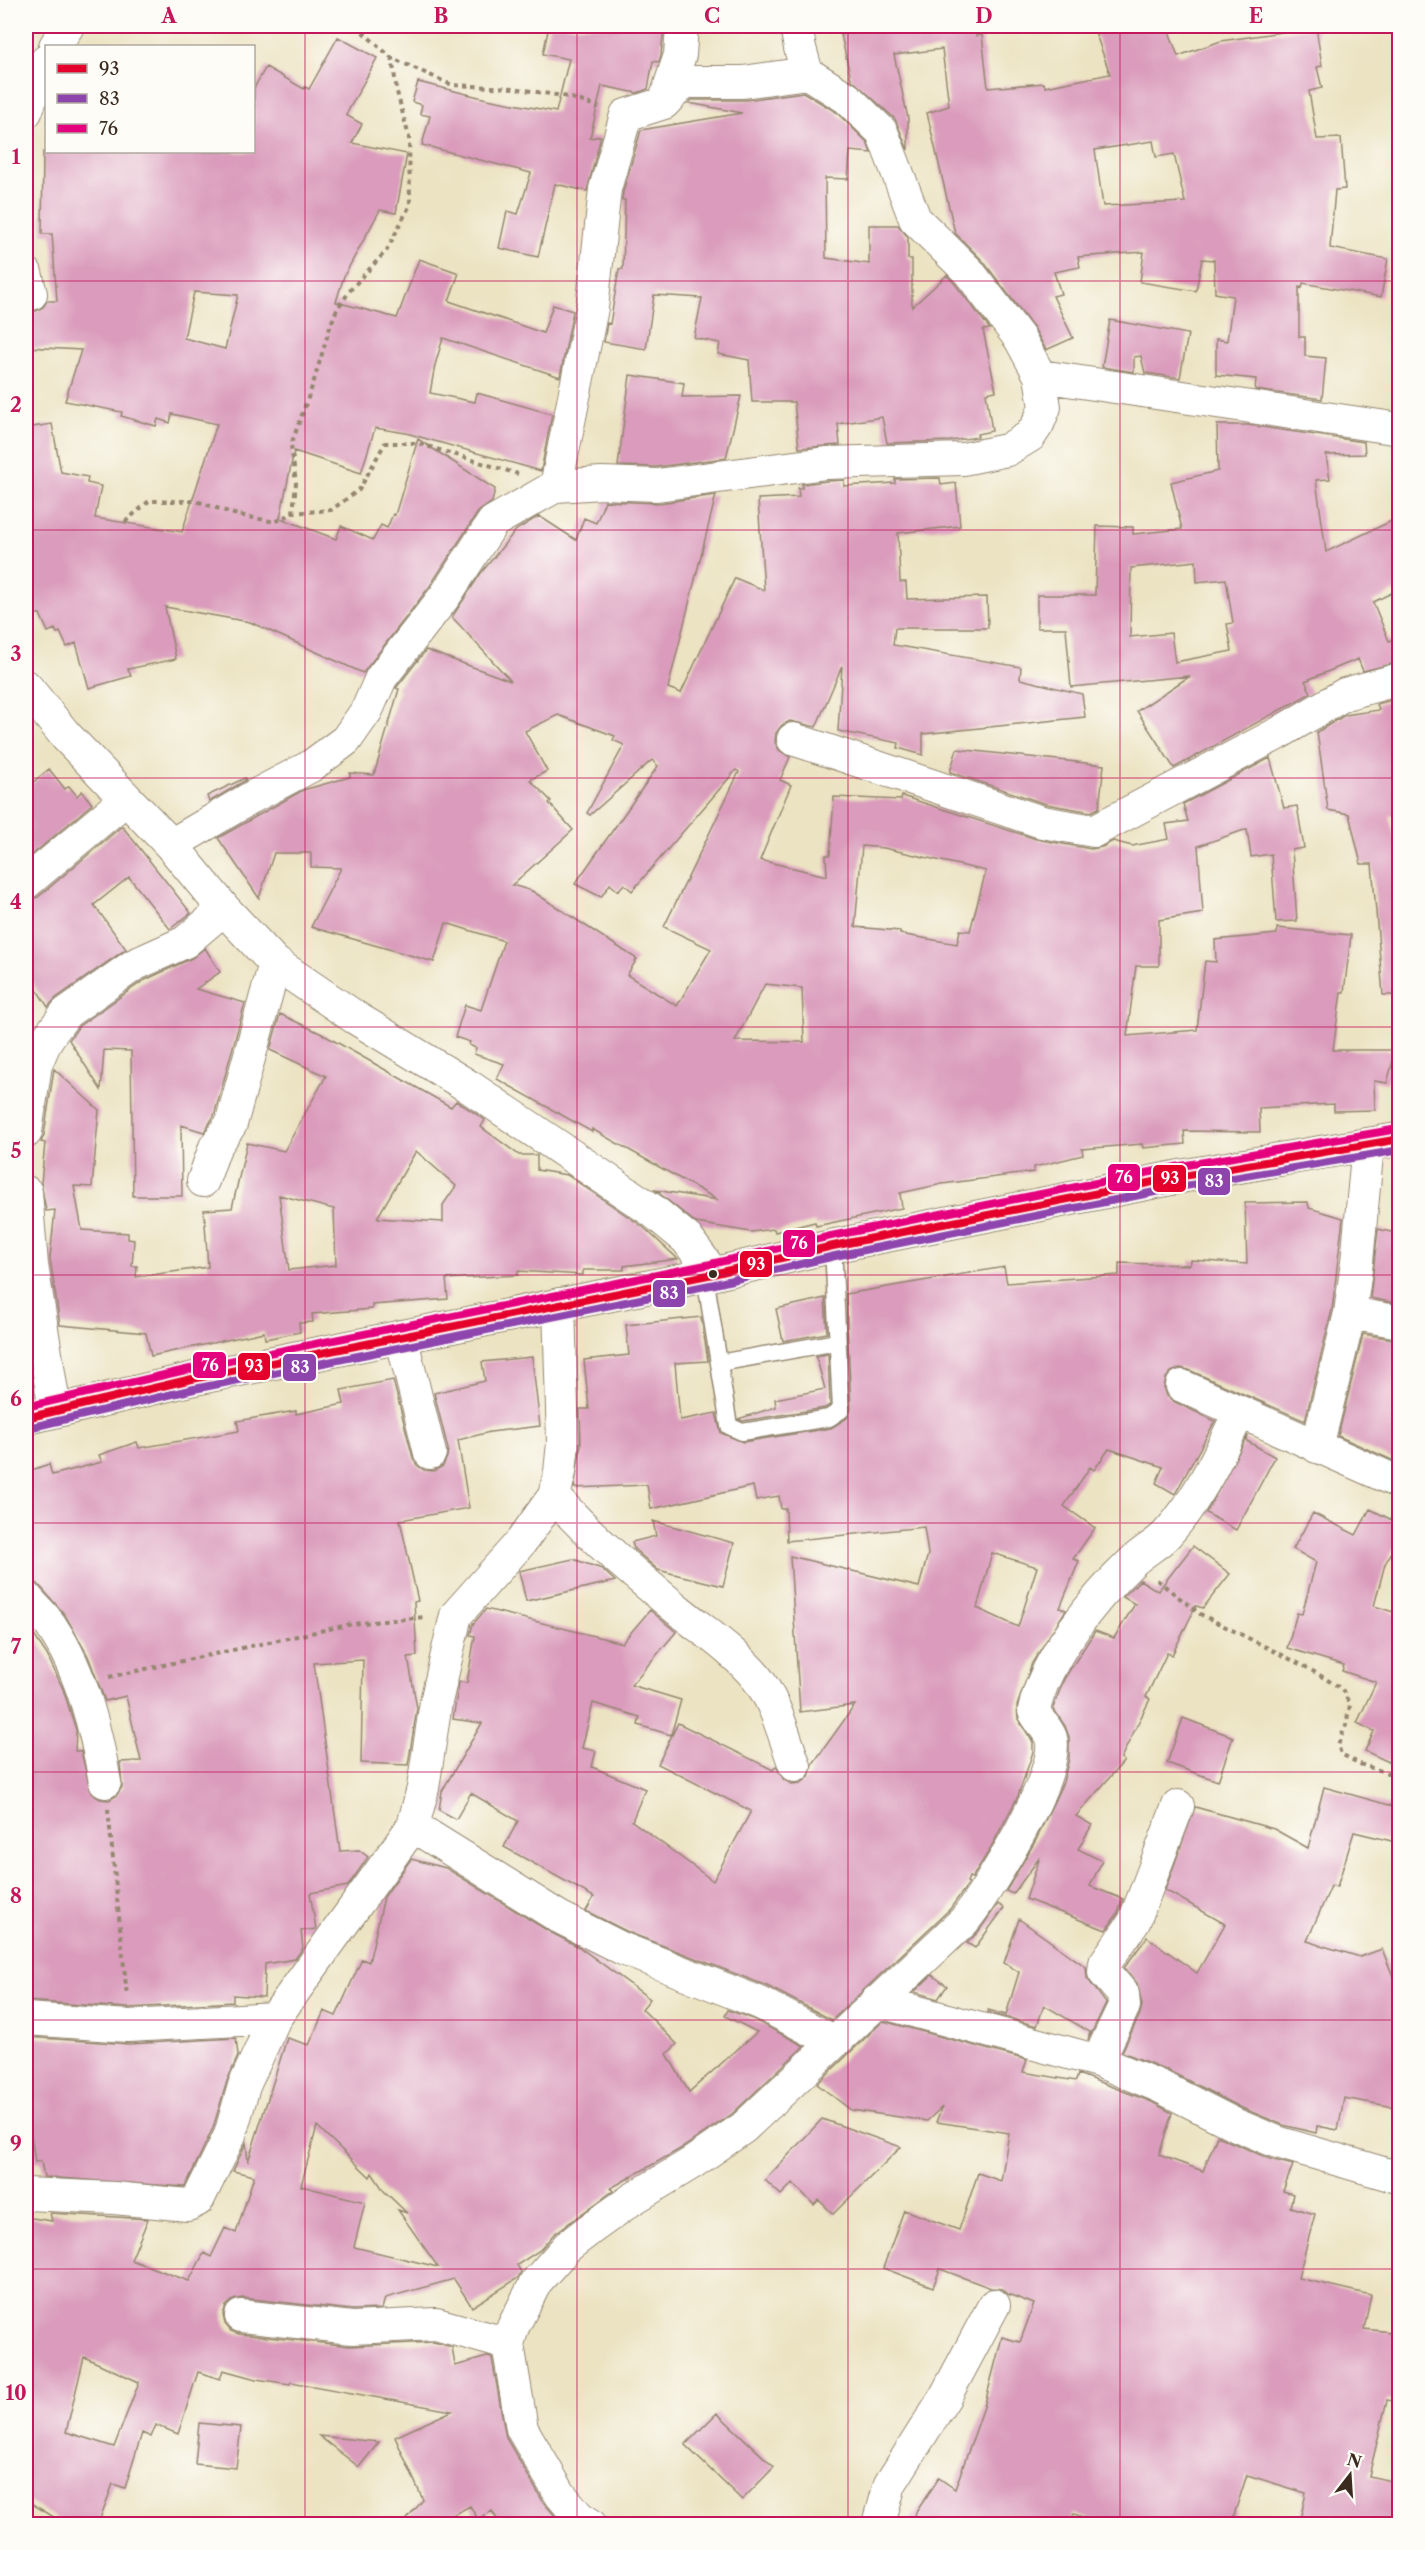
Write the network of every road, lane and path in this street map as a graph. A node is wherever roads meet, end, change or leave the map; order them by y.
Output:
1 (68, 26) edge
2 (356, 26) edge
3 (682, 26) edge
4 (796, 26) edge
5 (56, 45) edge
6 (392, 57) junction
7 (45, 64) edge
8 (807, 73) junction
9 (664, 102) junction
10 (26, 112) edge
11 (626, 115) junction
12 (1040, 376) junction
13 (1400, 429) edge
14 (556, 486) junction
15 (293, 513) junction
16 (125, 522) dead end
17 (1400, 679) edge
18 (26, 687) edge
19 (793, 740) dead end
20 (126, 799) junction
21 (171, 845) junction
22 (26, 883) edge
23 (224, 909) junction
24 (275, 963) junction
25 (26, 1132) edge
26 (1400, 1139) edge
27 (1368, 1144) junction
28 (203, 1181) dead end
29 (26, 1192) edge
30 (833, 1246) junction
31 (709, 1275) junction
32 (559, 1304) junction
33 (1350, 1313) junction
34 (1400, 1322) edge
35 (401, 1336) junction
36 (837, 1342) junction
37 (719, 1363) junction
38 (1182, 1386) dead end
39 (1239, 1412) junction
40 (40, 1414) edge
41 (1317, 1447) junction
42 (430, 1453) dead end
43 (1400, 1483) edge
44 (554, 1496) junction
45 (1133, 1561) junction
46 (26, 1597) edge
47 (456, 1615) junction
48 (79, 1685) junction
49 (795, 1766) dead end
50 (1400, 1777) edge
51 (105, 1782) joint
52 (1178, 1806) dead end
53 (413, 1826) junction
54 (877, 2001) junction
55 (26, 2019) edge
56 (275, 2019) junction
57 (128, 2026) junction
58 (835, 2042) junction
59 (1098, 2061) junction
60 (1400, 2178) edge
61 (26, 2194) edge
62 (994, 2305) dead end
63 (240, 2316) dead end
64 (508, 2344) junction
65 (590, 2524) edge
66 (879, 2524) edge

1 - 5 street
2 - 6 path
3 - 9 street
4 - 8 street
6 - 11 path
6 - 15 path
7 - 10 street
8 - 9 street
8 - 12 street
9 - 11 street
11 - 14 street
12 - 13 street
12 - 14 street
14 - 15 path
14 - 21 street
15 - 16 path
17 - 19 street
18 - 20 main road
20 - 21 main road
20 - 22 street
21 - 23 main road
23 - 24 main road
23 - 25 street
24 - 28 street
24 - 31 main road
26 - 27 main road
27 - 30 main road
27 - 33 street
29 - 40 street
30 - 31 main road
30 - 36 lane
31 - 32 main road
31 - 37 lane
32 - 35 main road
32 - 44 street
33 - 34 street
33 - 41 street
35 - 40 main road
35 - 42 street
36 - 37 lane
36 - 37 lane
38 - 39 street
39 - 41 street
39 - 45 street
41 - 43 street
44 - 47 street
44 - 49 street
45 - 50 path
45 - 54 street
46 - 48 street
47 - 48 path
47 - 53 street
48 - 51 street
51 - 57 path
52 - 59 street
53 - 56 street
53 - 58 street
54 - 58 street
54 - 59 street
55 - 57 street
56 - 57 street
56 - 61 street
58 - 64 street
59 - 60 street
62 - 66 street
63 - 64 street
64 - 65 street

